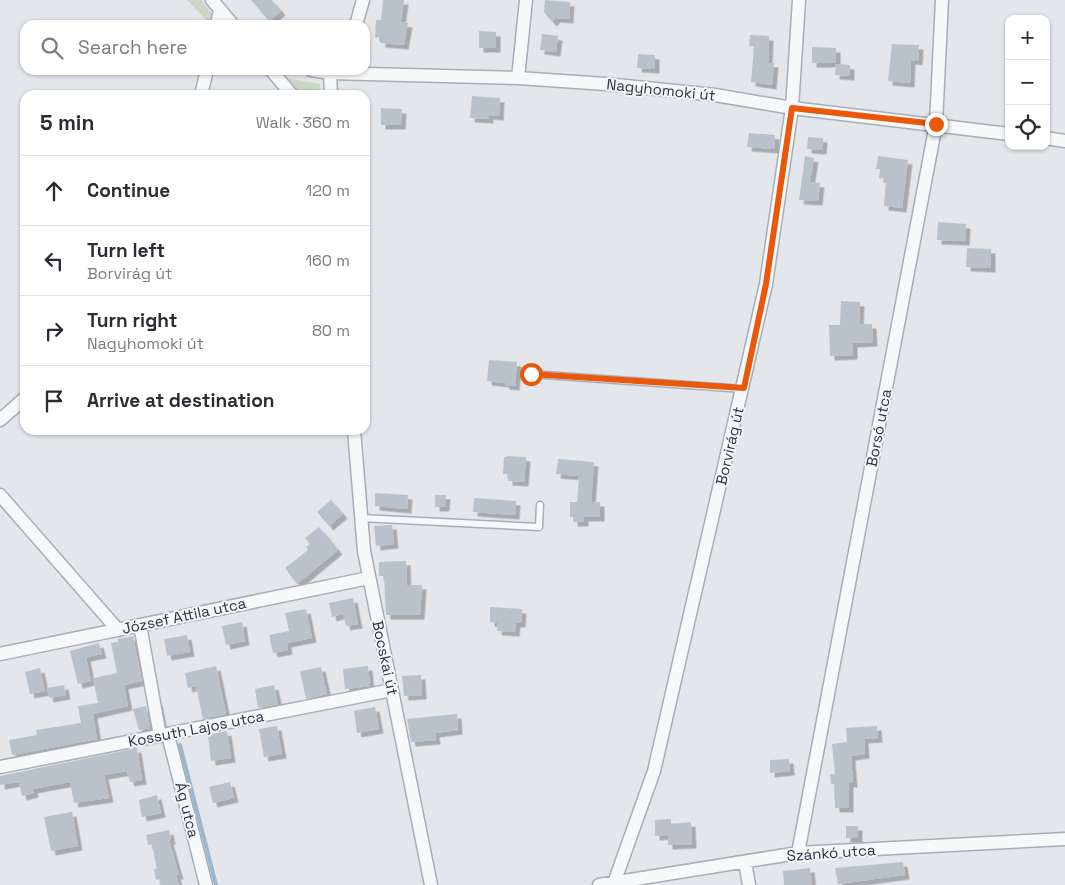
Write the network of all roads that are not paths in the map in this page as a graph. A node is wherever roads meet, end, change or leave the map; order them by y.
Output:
1 (363, 0) edge
2 (526, 0) edge
3 (799, 0) edge
4 (942, 0) edge
5 (216, 5) edge
6 (217, 20) edge
7 (229, 20) edge
8 (357, 20) edge
9 (370, 73) edge
10 (206, 75) edge
11 (275, 75) edge
12 (331, 75) edge
13 (518, 78) junction
14 (202, 90) edge
15 (288, 90) edge
16 (331, 90) edge
17 (792, 108) junction
18 (936, 124) junction
19 (1005, 133) edge
20 (1050, 139) edge
21 (1065, 141) edge
22 (531, 374) dead end
23 (744, 388) junction
24 (20, 402) edge
25 (0, 420) edge
26 (354, 435) edge
27 (0, 495) edge
28 (540, 505) dead end
29 (361, 518) junction
30 (369, 578) junction
31 (140, 625) junction
32 (118, 630) junction
33 (0, 654) edge
34 (392, 690) junction
35 (164, 736) junction
36 (0, 767) edge
37 (1065, 839) edge
38 (798, 853) junction
39 (745, 862) junction
40 (614, 883) junction
41 (206, 885) edge
42 (430, 885) edge
43 (599, 885) edge
44 (749, 885) edge

1 - 8 street
2 - 13 street
3 - 17 street, Borvirág út
4 - 18 street, Borsó utca
5 - 6 street
5 - 7 street
9 - 13 street, Nagyhomoki út
10 - 14 street
11 - 15 street
12 - 16 street
13 - 17 street, Nagyhomoki út
17 - 18 street, Nagyhomoki út
17 - 23 street, Borvirág út
18 - 19 street, Nagyhomoki út
18 - 38 street, Borsó utca
20 - 21 street
22 - 23 lane
23 - 40 street, Borvirág út
24 - 25 street
26 - 29 street, Bocskai út
27 - 32 street
28 - 29 lane
29 - 30 street, Bocskai út
30 - 31 street, József Attila utca
30 - 34 street, Bocskai út
31 - 32 street, József Attila utca
31 - 35 street, Ág utca
32 - 33 street, József Attila utca
34 - 35 street, Kossuth Lajos utca
34 - 42 street, Bocskai út
35 - 36 street, Kossuth Lajos utca
35 - 41 street, Ág utca
37 - 38 street, Szánkó utca
38 - 39 street, Szánkó utca
39 - 40 street, Szánkó utca
39 - 44 street
40 - 43 street, Szánkó utca

